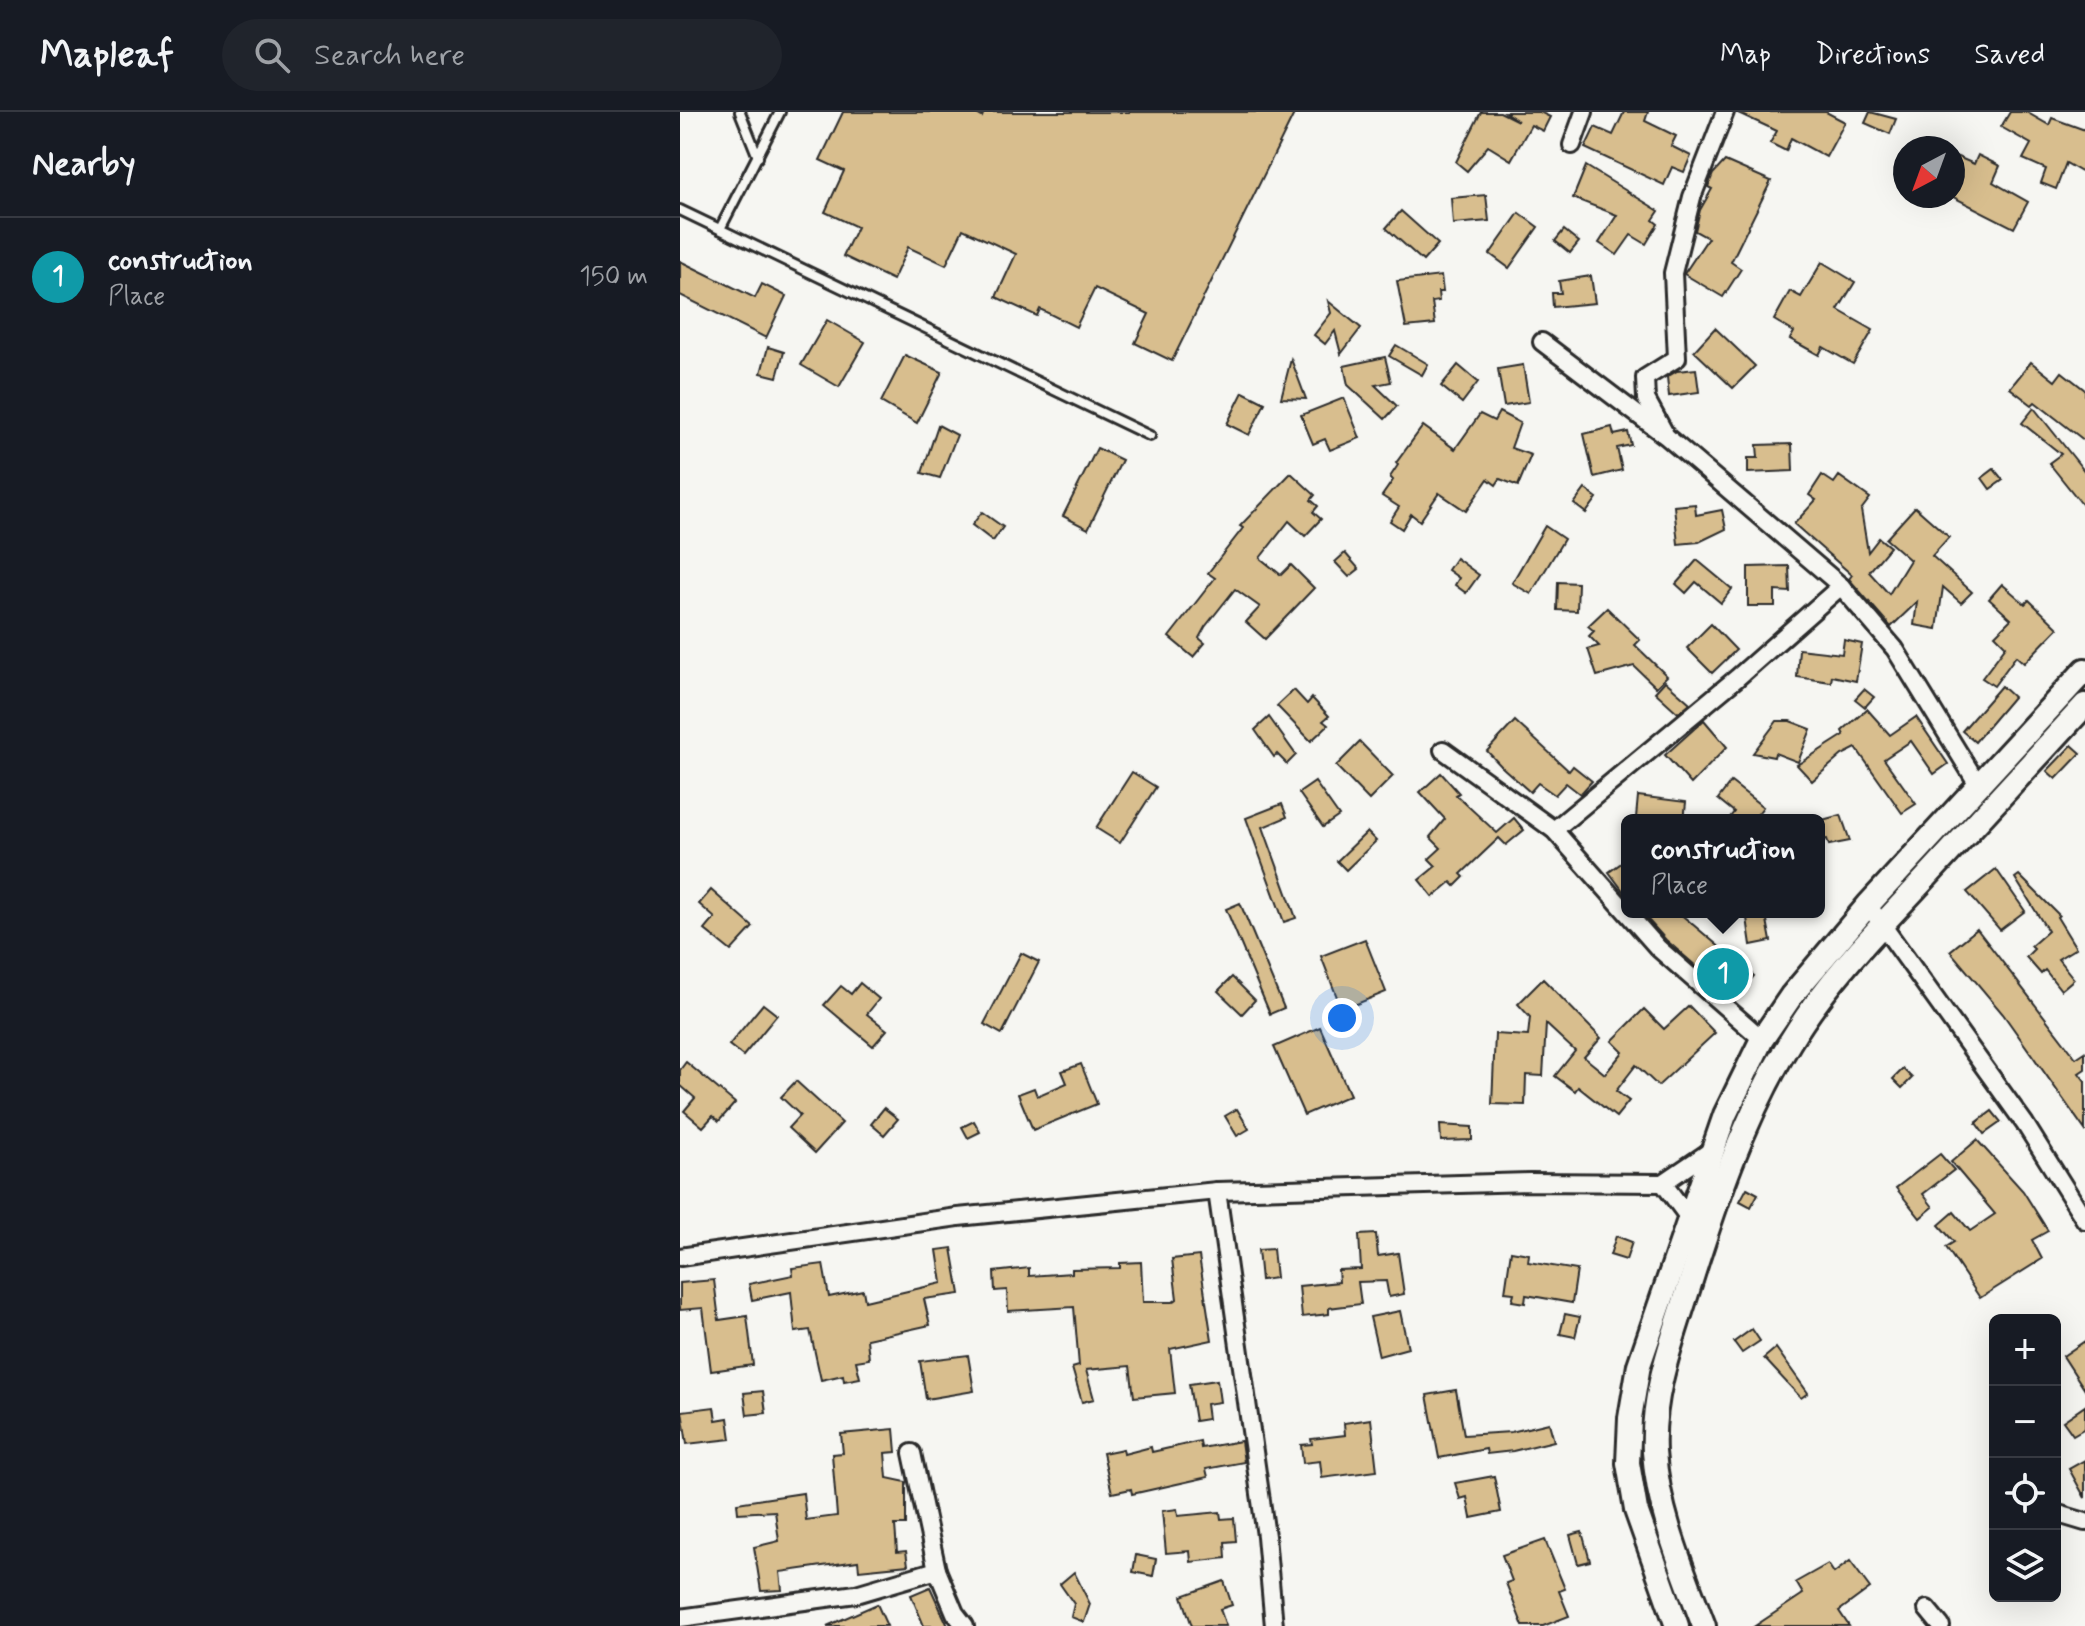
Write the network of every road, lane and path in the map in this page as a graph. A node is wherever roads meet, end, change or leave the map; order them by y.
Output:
1 (740, 112) edge
2 (780, 112) edge
3 (1584, 112) edge
4 (1725, 112) edge
5 (1572, 145) dead end
6 (758, 157) junction
7 (680, 210) edge
8 (720, 229) junction
9 (1542, 342) dead end
10 (1150, 436) dead end
11 (1667, 437) junction
12 (1841, 586) junction
13 (2085, 670) edge
14 (2085, 705) edge
15 (1443, 750) dead end
16 (1979, 786) junction
17 (1554, 830) junction
18 (1868, 905) junction
19 (1621, 906) edge
20 (1632, 918) edge
21 (1884, 923) junction
22 (1762, 1039) junction
23 (1713, 1149) junction
24 (1663, 1183) junction
25 (1217, 1191) junction
26 (1689, 1218) junction
27 (2085, 1220) edge
28 (680, 1257) edge
29 (912, 1453) dead end
30 (2061, 1515) edge
31 (2085, 1522) edge
32 (1671, 1534) junction
33 (1647, 1542) junction
34 (937, 1570) junction
35 (1927, 1609) dead end
36 (680, 1618) edge
37 (965, 1626) edge
38 (1274, 1626) edge
39 (1677, 1626) edge
40 (1704, 1626) edge
41 (1941, 1626) edge

1 - 6 lane
2 - 6 lane
3 - 5 street
4 - 11 street
6 - 8 lane
7 - 8 lane
8 - 10 lane
9 - 11 street
11 - 12 street
12 - 16 street
12 - 17 street
13 - 16 street
14 - 21 street
15 - 17 street
16 - 18 street
17 - 19 street
18 - 21 street
18 - 22 street
20 - 22 street
21 - 27 street
21 - 32 street
22 - 23 street
23 - 24 street
23 - 26 street
24 - 25 street
24 - 26 street
25 - 28 street
25 - 38 street
26 - 33 street
29 - 34 street
30 - 31 street
32 - 33 street
32 - 40 street
33 - 39 street
34 - 36 street
34 - 37 street
35 - 41 street

